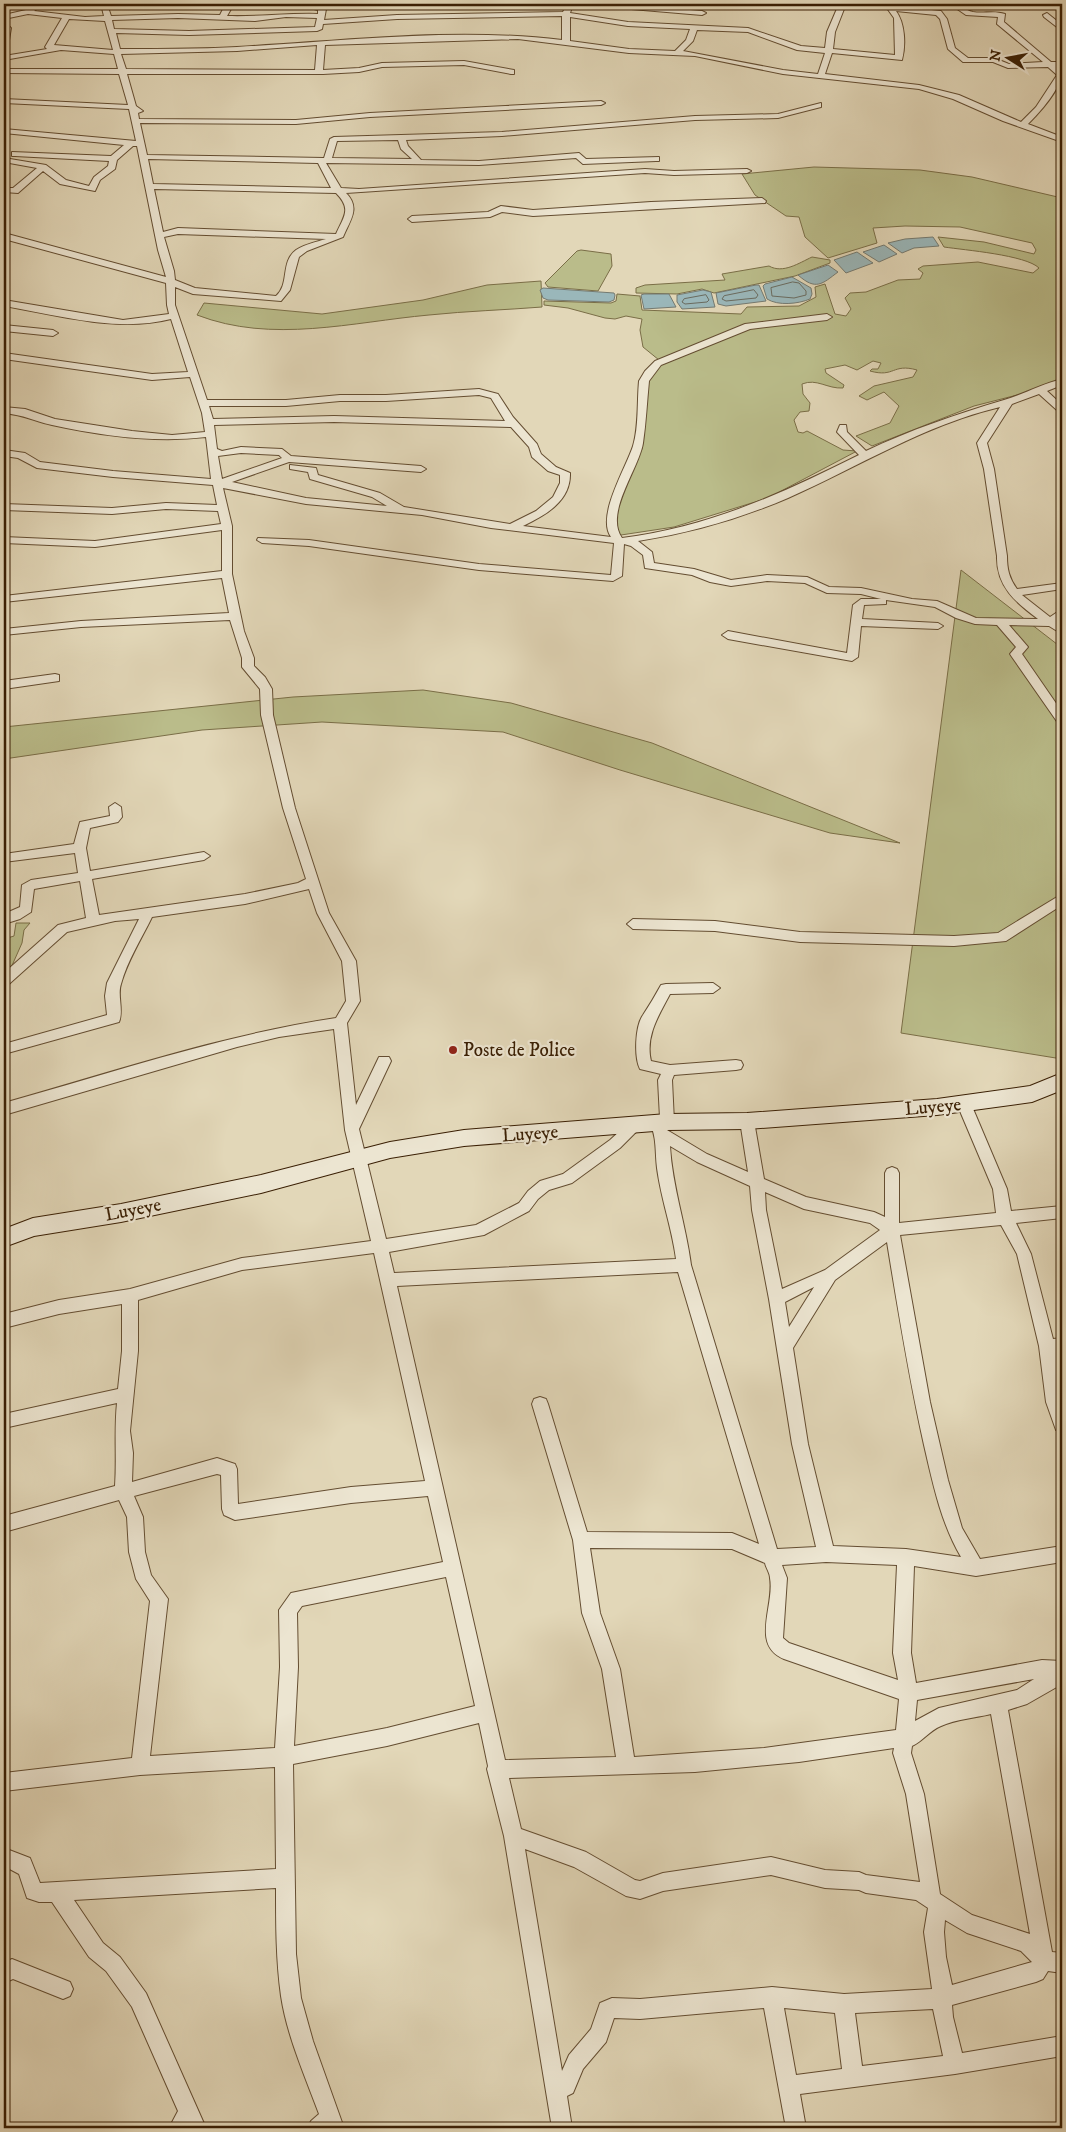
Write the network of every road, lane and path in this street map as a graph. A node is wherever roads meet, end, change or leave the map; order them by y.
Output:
1 (39, 4) edge
2 (55, 4) edge
3 (84, 4) edge
4 (104, 4) edge
5 (226, 4) edge
6 (368, 4) edge
7 (570, 4) edge
8 (596, 4) edge
9 (707, 4) edge
10 (843, 4) edge
11 (954, 4) edge
12 (323, 5) edge
13 (890, 6) edge
14 (28, 12) junction
15 (702, 13) junction
16 (566, 14) junction
17 (286, 15) junction
18 (1047, 15) dead end
19 (4, 16) edge
20 (196, 16) junction
21 (66, 18) junction
22 (222, 18) junction
23 (320, 19) junction
24 (4, 24) edge
25 (110, 25) junction
26 (695, 27) junction
27 (1062, 30) edge
28 (189, 33) junction
29 (321, 43) junction
30 (566, 43) junction
31 (4, 46) edge
32 (59, 49) junction
33 (828, 50) junction
34 (117, 51) junction
35 (677, 53) junction
36 (4, 58) edge
37 (1062, 64) edge
38 (1051, 65) junction
39 (4, 71) edge
40 (319, 72) junction
41 (511, 72) dead end
42 (123, 73) junction
43 (1062, 74) edge
44 (821, 76) junction
45 (4, 100) edge
46 (601, 103) dead end
47 (818, 105) dead end
48 (131, 106) junction
49 (136, 121) junction
50 (162, 123) junction
51 (1023, 125) junction
52 (4, 131) edge
53 (407, 137) junction
54 (1062, 140) edge
55 (138, 148) junction
56 (4, 153) edge
57 (113, 159) junction
58 (656, 159) dead end
59 (4, 160) edge
60 (324, 160) junction
61 (419, 162) junction
62 (43, 167) junction
63 (747, 171) dead end
64 (149, 186) junction
65 (4, 190) edge
66 (339, 191) junction
67 (762, 201) dead end
68 (412, 219) dead end
69 (160, 235) junction
70 (4, 236) edge
71 (339, 237) junction
72 (169, 281) junction
73 (4, 303) edge
74 (175, 315) junction
75 (827, 317) dead end
76 (4, 328) edge
77 (53, 333) dead end
78 (4, 356) edge
79 (193, 374) junction
80 (1062, 382) edge
81 (1041, 390) junction
82 (1008, 402) junction
83 (205, 403) junction
84 (4, 410) edge
85 (1062, 410) edge
86 (514, 424) junction
87 (843, 427) dead end
88 (209, 428) junction
89 (217, 452) junction
90 (4, 453) edge
91 (864, 455) junction
92 (288, 459) junction
93 (421, 469) dead end
94 (220, 484) junction
95 (4, 507) edge
96 (224, 508) junction
97 (403, 510) junction
98 (227, 526) junction
99 (512, 527) junction
100 (4, 540) edge
101 (262, 540) dead end
102 (623, 541) junction
103 (227, 574) junction
104 (1062, 586) edge
105 (1014, 593) junction
106 (4, 599) edge
107 (912, 602) junction
108 (1062, 612) edge
109 (236, 616) junction
110 (856, 622) junction
111 (1001, 623) junction
112 (1051, 623) junction
113 (938, 626) dead end
114 (1062, 631) edge
115 (4, 632) edge
116 (728, 635) dead end
117 (55, 678) dead end
118 (4, 684) edge
119 (1062, 720) edge
120 (115, 807) dead end
121 (80, 848) junction
122 (204, 856) dead end
123 (4, 858) edge
124 (86, 874) junction
125 (313, 881) junction
126 (1062, 899) edge
127 (148, 913) junction
128 (4, 919) edge
129 (93, 920) junction
130 (633, 924) dead end
131 (4, 980) edge
132 (713, 988) dead end
133 (340, 1023) junction
134 (4, 1049) edge
135 (384, 1061) dead end
136 (736, 1065) dead end
137 (670, 1070) junction
138 (1062, 1081) edge
139 (964, 1104) junction
140 (4, 1109) edge
141 (747, 1121) junction
142 (656, 1126) junction
143 (352, 1130) junction
144 (359, 1157) junction
145 (892, 1173) dead end
146 (757, 1182) junction
147 (1062, 1212) edge
148 (1004, 1217) junction
149 (892, 1230) junction
150 (4, 1238) edge
151 (380, 1247) junction
152 (684, 1265) junction
153 (830, 1275) junction
154 (388, 1280) junction
155 (130, 1296) junction
156 (777, 1299) junction
157 (4, 1321) edge
158 (1055, 1345) edge
159 (784, 1348) junction
160 (126, 1394) junction
161 (540, 1404) dead end
162 (4, 1422) edge
163 (1062, 1425) edge
164 (434, 1488) junction
165 (123, 1491) junction
166 (4, 1524) edge
167 (581, 1540) junction
168 (826, 1554) junction
169 (1062, 1554) edge
170 (906, 1557) junction
171 (772, 1558) junction
172 (452, 1568) junction
173 (976, 1568) junction
174 (1062, 1670) edge
175 (1062, 1675) edge
176 (909, 1693) junction
177 (998, 1703) junction
178 (484, 1713) junction
179 (902, 1738) junction
180 (284, 1757) junction
181 (140, 1766) junction
182 (626, 1766) junction
183 (496, 1769) junction
184 (4, 1782) edge
185 (513, 1836) junction
186 (4, 1857) edge
187 (286, 1878) junction
188 (57, 1892) junction
189 (934, 1901) junction
190 (1053, 1962) edge
191 (4, 1974) edge
192 (63, 1989) dead end
193 (772, 1997) junction
194 (942, 1998) junction
195 (844, 2004) junction
196 (1062, 2046) edge
197 (955, 2064) junction
198 (853, 2077) junction
199 (788, 2086) junction
200 (556, 2091) junction
201 (188, 2123) edge
202 (328, 2125) edge
203 (562, 2128) edge
204 (796, 2128) edge

1 - 14 street
2 - 3 street
4 - 25 street
5 - 22 street
6 - 12 street
7 - 16 street
8 - 15 street
9 - 15 street
10 - 33 street
11 - 38 street
12 - 17 street
12 - 23 street
13 - 33 street
13 - 38 street
14 - 19 street
14 - 21 street
15 - 26 street
16 - 23 street
16 - 26 street
16 - 30 street
17 - 22 street
17 - 23 street
18 - 27 street
20 - 22 street
20 - 25 street
20 - 28 street
21 - 25 street
21 - 32 street
23 - 28 street
24 - 31 street
25 - 28 street
25 - 34 street
26 - 33 street
26 - 35 street
29 - 30 street
29 - 34 street
29 - 40 street
30 - 35 street
32 - 34 street
32 - 36 street
33 - 44 street
34 - 42 street
35 - 44 street
37 - 38 street
38 - 43 street
39 - 42 street
40 - 41 street
40 - 42 street
42 - 48 street
43 - 51 street
44 - 51 street
45 - 48 street
46 - 50 street
47 - 53 street
48 - 49 street
48 - 50 street
49 - 50 street
49 - 55 street
51 - 54 street
52 - 55 street
53 - 60 street
53 - 61 street
55 - 57 street
55 - 60 street
55 - 64 street
56 - 57 street
57 - 62 street
58 - 61 street
59 - 62 street
60 - 61 street
60 - 66 street
62 - 65 street
63 - 66 street
64 - 66 street
64 - 69 street
66 - 71 street
67 - 68 street
69 - 71 street
69 - 72 street
70 - 72 street
71 - 72 street
72 - 74 street
73 - 74 street
74 - 79 street
75 - 102 street
76 - 77 street
78 - 79 street
79 - 83 street
80 - 81 street
81 - 82 street
81 - 85 street
82 - 91 street
82 - 105 street
83 - 86 street
83 - 88 street
84 - 88 street
86 - 88 street
86 - 99 street
87 - 91 street
88 - 89 street
89 - 92 street
89 - 94 street
90 - 94 street
91 - 102 street
92 - 93 street
92 - 94 street
92 - 97 street
94 - 96 street
94 - 97 street
95 - 96 street
96 - 98 street
97 - 99 street
98 - 100 street
98 - 103 street
99 - 102 street
101 - 102 street
102 - 107 street
103 - 106 street
103 - 109 street
104 - 105 street
105 - 112 street
107 - 110 street
107 - 111 street
108 - 112 street
109 - 115 street
109 - 125 street
110 - 113 street
110 - 116 street
111 - 112 street
111 - 119 street
112 - 114 street
117 - 118 street
120 - 121 street
121 - 123 street
121 - 124 street
122 - 124 street
124 - 128 street
124 - 129 street
125 - 127 street
125 - 133 street
126 - 130 street
127 - 129 street
127 - 134 street
129 - 131 street
132 - 137 street
133 - 140 street
133 - 143 street
135 - 143 street
136 - 137 street
137 - 142 street
138 - 139 street, Luyeye
139 - 141 street, Luyeye
139 - 148 street
141 - 142 street, Luyeye
141 - 146 street
142 - 144 street, Luyeye
142 - 146 street
142 - 151 street
142 - 152 street
143 - 144 street
144 - 150 street, Luyeye
144 - 151 street
145 - 149 street
146 - 149 street
146 - 156 street
147 - 148 street
148 - 149 street
148 - 158 street
149 - 153 street
149 - 173 street
151 - 154 street
151 - 155 street
152 - 154 street
152 - 171 street
153 - 156 street
153 - 159 street
154 - 164 street
155 - 157 street
155 - 160 street
156 - 159 street
158 - 163 street
159 - 168 street
160 - 162 street
160 - 165 street
161 - 167 street
164 - 165 street
164 - 172 street
165 - 166 street
165 - 181 street
167 - 171 street
167 - 182 street
168 - 170 street
168 - 171 street
169 - 173 street
170 - 173 street
170 - 176 street
171 - 176 street
172 - 178 street
172 - 180 street
174 - 176 street
175 - 177 street
176 - 179 street
177 - 179 street
177 - 190 street
178 - 180 street
178 - 183 street
179 - 182 street
179 - 189 street
180 - 181 street
180 - 187 street
181 - 184 street
182 - 183 street
183 - 185 street
185 - 189 street
185 - 200 street
186 - 188 street
187 - 188 street
187 - 202 street
188 - 201 street
189 - 190 street
189 - 194 street
190 - 194 street
191 - 192 street
193 - 195 street
193 - 199 street
193 - 200 street
194 - 195 street
194 - 197 street
195 - 198 street
196 - 197 street
197 - 198 street
198 - 199 street
199 - 204 street
200 - 203 street

